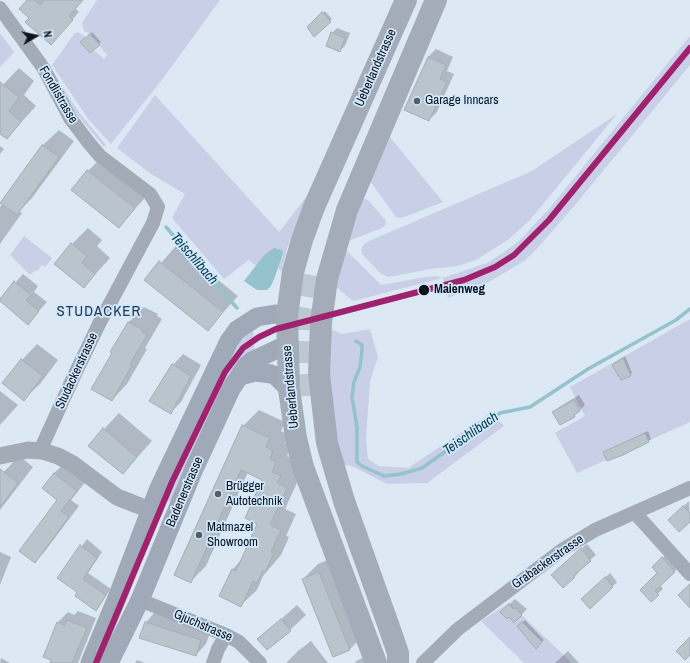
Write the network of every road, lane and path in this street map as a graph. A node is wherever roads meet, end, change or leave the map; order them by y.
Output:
1 (406, 0) edge
2 (423, 0) edge
3 (436, 0) edge
4 (0, 8) edge
5 (158, 207) joint
6 (293, 272) junction
7 (322, 273) junction
8 (322, 308) junction
9 (264, 314) junction
10 (287, 316) junction
11 (306, 331) junction
12 (288, 344) junction
13 (320, 349) junction
14 (240, 376) junction
15 (306, 390) junction
16 (42, 451) junction
17 (0, 456) edge
18 (690, 488) edge
19 (150, 510) junction
20 (635, 513) junction
21 (173, 519) junction
22 (690, 574) edge
23 (117, 598) junction
24 (140, 600) junction
25 (226, 635) junction
26 (90, 663) edge
27 (109, 663) edge
28 (213, 663) edge
29 (260, 663) edge
30 (376, 663) edge
31 (389, 663) edge
32 (398, 663) edge
33 (423, 663) edge

1 - 6 main road, Ueberlandstrasse
2 - 7 main road, Ueberlandstrasse
3 - 7 main road, Ueberlandstrasse
4 - 5 street, Fondlistrasse
5 - 16 street, Studackerstrasse
6 - 7 main road
6 - 9 main road
6 - 10 main road, Ueberlandstrasse
7 - 8 main road, Ueberlandstrasse
8 - 11 main road
8 - 13 main road, Ueberlandstrasse
9 - 10 main road, Badenerstrasse
9 - 19 main road, Badenerstrasse
10 - 11 main road
10 - 12 main road, Ueberlandstrasse
11 - 12 main road
11 - 13 main road
12 - 14 main road, Badenerstrasse
12 - 15 main road, Ueberlandstrasse
13 - 15 main road, Ueberlandstrasse
14 - 15 main road
14 - 21 main road, Badenerstrasse
15 - 30 main road, Ueberlandstrasse
15 - 31 main road, Ueberlandstrasse
15 - 32 main road, Ueberlandstrasse
16 - 17 street
16 - 19 street
18 - 20 street, Grabackerstrasse
19 - 21 main road
19 - 23 main road, Badenerstrasse
20 - 22 street
20 - 33 street, Grabackerstrasse
21 - 24 main road, Badenerstrasse
23 - 24 main road
23 - 26 main road, Badenerstrasse
24 - 25 street, Gjuchstrasse
24 - 27 main road, Badenerstrasse
25 - 28 street
25 - 29 street, Gjuchstrasse

